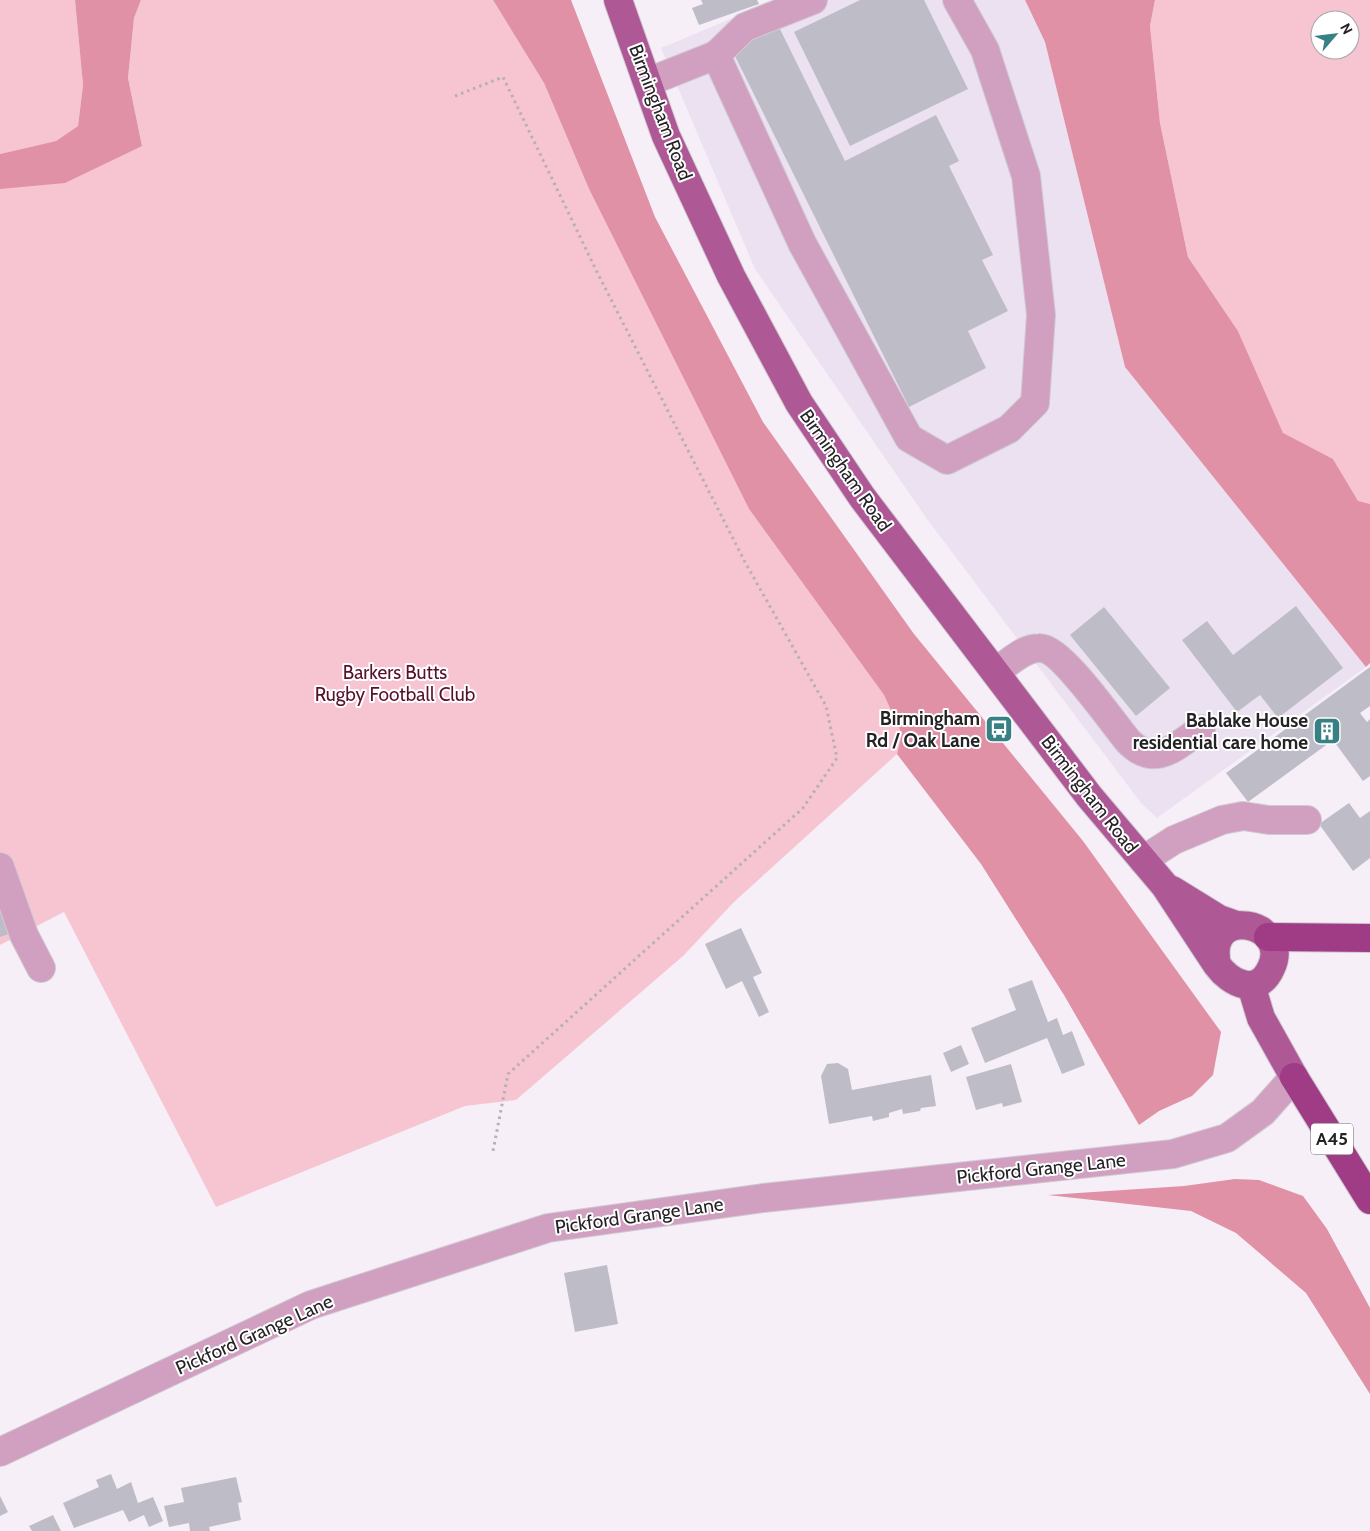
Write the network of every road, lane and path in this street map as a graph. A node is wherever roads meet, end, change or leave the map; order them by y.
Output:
1 (618, 0) edge
2 (813, 0) edge
3 (957, 0) edge
4 (716, 54) junction
5 (648, 82) junction
6 (455, 96) dead end
7 (996, 672) junction
8 (1201, 729) dead end
9 (1307, 820) dead end
10 (1143, 860) junction
11 (0, 867) edge
12 (1165, 886) junction
13 (1236, 925) junction
14 (1268, 937) junction
15 (1370, 938) edge
16 (1217, 965) junction
17 (40, 968) dead end
18 (1251, 985) junction
19 (1294, 1077) junction
20 (493, 1151) dead end
21 (1370, 1200) edge
22 (0, 1452) edge

1 - 5 main road, Birmingham Road
2 - 4 street
3 - 4 street
4 - 5 street
5 - 7 main road, Birmingham Road
6 - 20 path
7 - 8 street
7 - 10 main road, Birmingham Road
9 - 10 street
10 - 12 main road, Birmingham Road
11 - 17 street
12 - 13 main road, Birmingham Road
12 - 16 main road, Birmingham Road
13 - 14 main road
13 - 16 main road
14 - 15 highway
14 - 18 main road
16 - 18 main road
18 - 19 main road
19 - 21 highway, A45
19 - 22 street, Pickford Grange Lane

